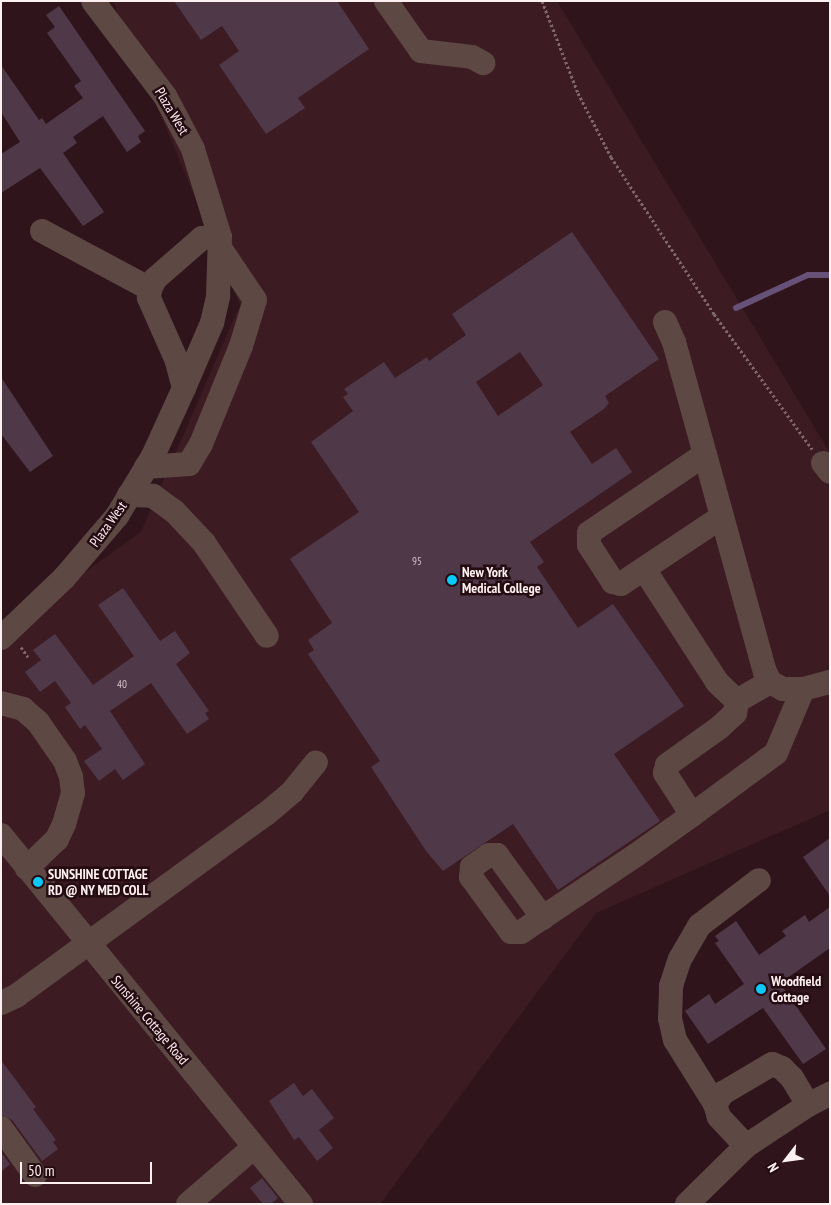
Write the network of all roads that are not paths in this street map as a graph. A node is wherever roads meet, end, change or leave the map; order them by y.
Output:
1 (94, 1) edge
2 (386, 1) edge
3 (483, 63) dead end
4 (42, 230) dead end
5 (220, 242) junction
6 (150, 289) junction
7 (665, 322) dead end
8 (184, 388) junction
9 (704, 455) junction
10 (146, 467) junction
11 (129, 495) junction
12 (720, 518) junction
13 (644, 569) junction
14 (267, 636) dead end
15 (1, 638) edge
16 (770, 682) junction
17 (830, 682) edge
18 (803, 689) junction
19 (738, 701) junction
20 (1, 704) edge
21 (316, 762) dead end
22 (692, 815) junction
23 (1, 835) edge
24 (27, 868) junction
25 (759, 880) dead end
26 (543, 918) dead end
27 (87, 944) junction
28 (1, 1003) edge
29 (830, 1094) edge
30 (715, 1104) junction
31 (808, 1105) junction
32 (1, 1128) edge
33 (746, 1146) junction
34 (254, 1147) junction
35 (35, 1174) dead end
36 (188, 1204) edge
37 (301, 1204) edge
38 (687, 1204) edge

1 - 5 street, Plaza West
2 - 3 street
4 - 6 street
5 - 6 street
5 - 8 street, Plaza West
5 - 10 street
6 - 8 street
7 - 9 street
8 - 10 street, Plaza West
9 - 12 street
9 - 13 street
10 - 11 street, Plaza West
11 - 14 street
11 - 15 street, Plaza West
12 - 13 street
12 - 16 street
13 - 19 street
16 - 18 street
16 - 19 street
17 - 18 street
18 - 22 street
19 - 22 street
20 - 24 street
21 - 27 street
22 - 26 street
23 - 24 street, Sunshine Cottage Road
24 - 27 street, Sunshine Cottage Road
25 - 30 street
27 - 28 street
27 - 34 street, Sunshine Cottage Road
29 - 31 street
30 - 31 street
30 - 33 street
31 - 33 street
32 - 35 street
33 - 38 street
34 - 36 street
34 - 37 street, Sunshine Cottage Road

